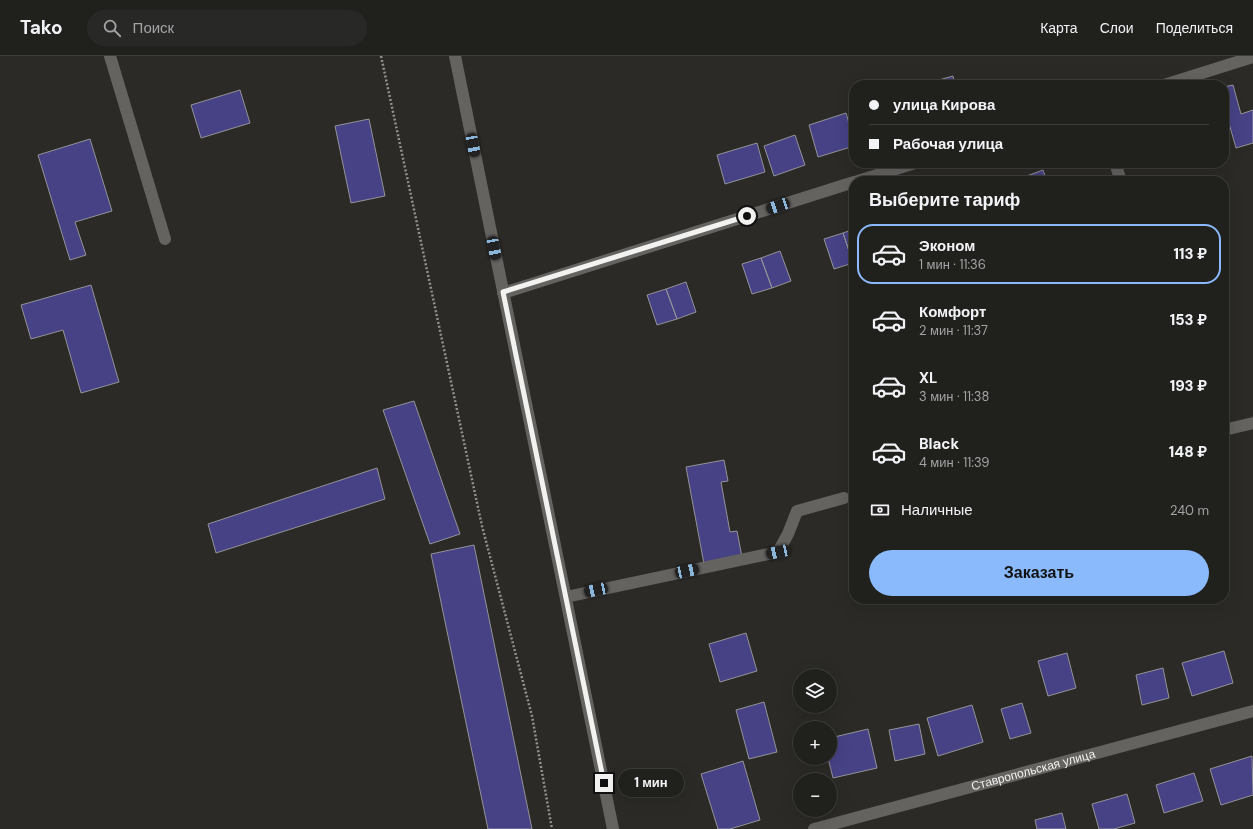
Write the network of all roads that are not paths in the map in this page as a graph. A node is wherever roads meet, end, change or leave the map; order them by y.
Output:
1 (110, 56) edge
2 (455, 56) edge
3 (1253, 57) edge
4 (1180, 80) edge
5 (899, 168) edge
6 (874, 176) edge
7 (849, 184) edge
8 (165, 238) dead end
9 (503, 292) junction
10 (1253, 423) edge
11 (1229, 429) edge
12 (844, 498) dead end
13 (566, 597) junction
14 (1253, 711) edge
15 (613, 829) edge
16 (814, 829) edge

1 - 8 street
2 - 9 street
3 - 4 street
5 - 6 street
7 - 9 street
9 - 13 street
10 - 11 street
12 - 13 street
13 - 15 street
14 - 16 street, Ставропольская улица

